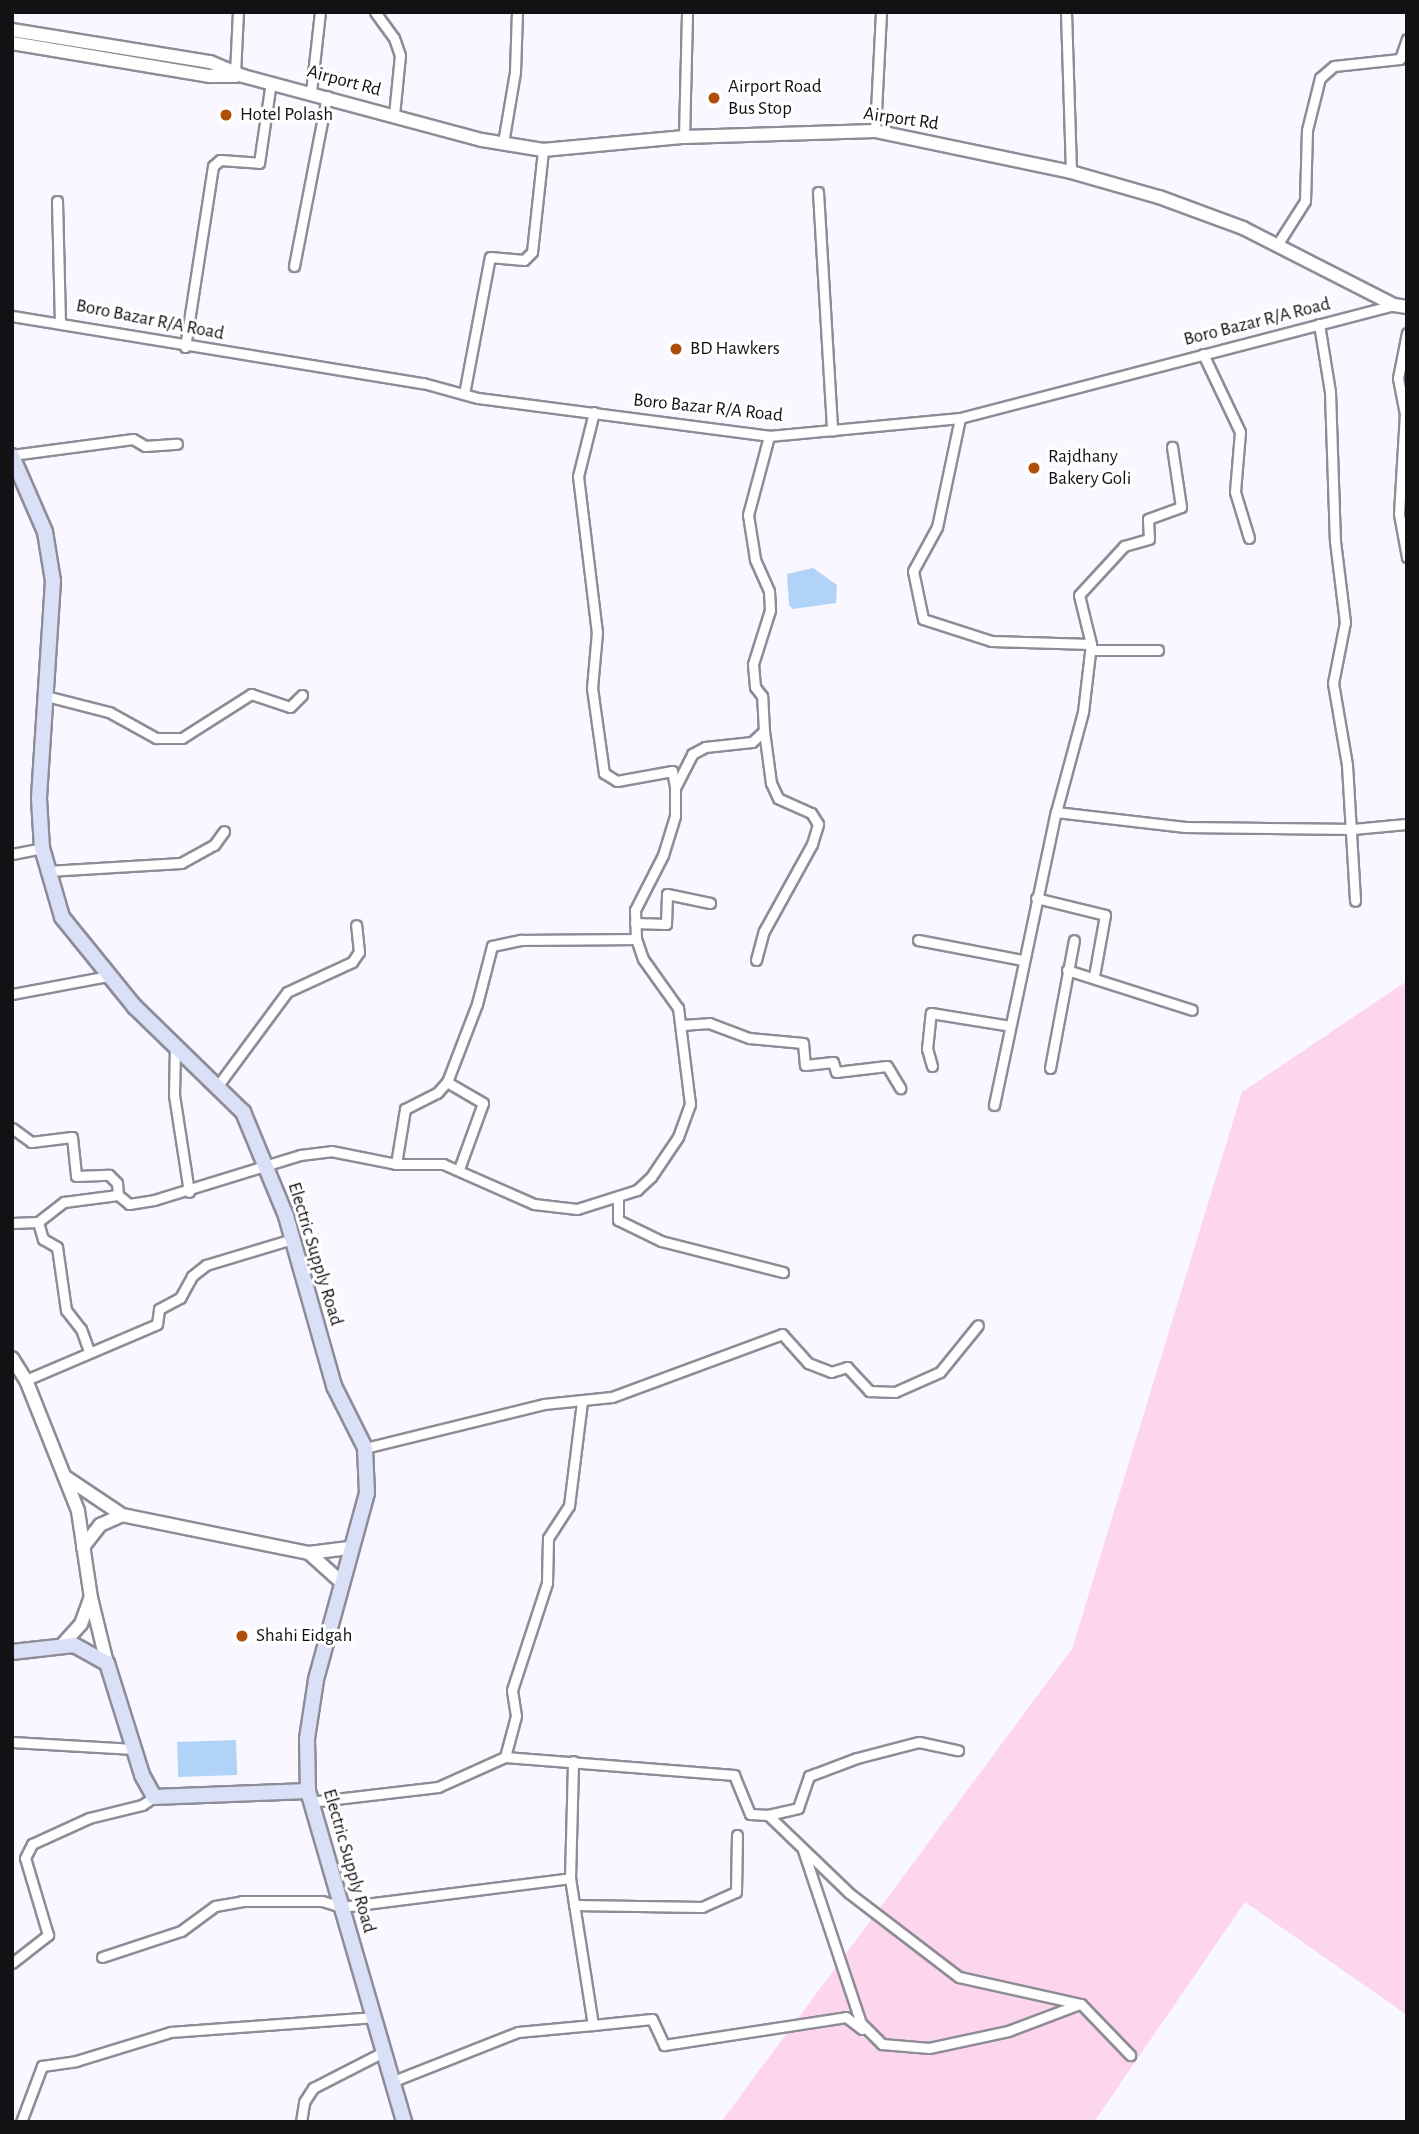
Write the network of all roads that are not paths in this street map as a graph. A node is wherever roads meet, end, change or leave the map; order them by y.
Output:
1 (238, 12) edge
2 (320, 12) edge
3 (375, 12) edge
4 (517, 12) edge
5 (687, 12) edge
6 (881, 12) edge
7 (1066, 12) edge
8 (12, 30) edge
9 (1407, 38) edge
10 (12, 43) edge
11 (239, 74) junction
12 (271, 82) junction
13 (311, 92) junction
14 (327, 96) junction
15 (394, 115) junction
16 (875, 131) junction
17 (684, 137) junction
18 (503, 143) junction
19 (543, 150) junction
20 (1071, 172) junction
21 (818, 192) dead end
22 (57, 201) dead end
23 (1277, 246) junction
24 (294, 266) dead end
25 (1400, 306) edge
26 (12, 316) edge
27 (60, 320) junction
28 (1319, 324) junction
29 (1407, 333) edge
30 (185, 347) junction
31 (1203, 354) junction
32 (464, 394) junction
33 (594, 412) junction
34 (960, 418) junction
35 (832, 431) junction
36 (769, 436) junction
37 (177, 444) dead end
38 (1172, 447) dead end
39 (12, 455) edge
40 (1249, 538) dead end
41 (1407, 557) edge
42 (1091, 647) junction
43 (1158, 650) dead end
44 (302, 695) dead end
45 (47, 696) junction
46 (764, 731) junction
47 (675, 788) junction
48 (1056, 812) junction
49 (1406, 824) edge
50 (1353, 829) junction
51 (224, 831) dead end
52 (42, 848) junction
53 (12, 854) edge
54 (48, 871) junction
55 (1036, 898) junction
56 (1355, 901) dead end
57 (710, 903) dead end
58 (635, 923) junction
59 (356, 925) dead end
60 (636, 939) junction
61 (918, 940) dead end
62 (1074, 940) dead end
63 (756, 960) dead end
64 (1023, 960) junction
65 (1067, 970) junction
66 (108, 976) junction
67 (1094, 976) junction
68 (12, 994) edge
69 (1192, 1010) dead end
70 (682, 1025) junction
71 (1010, 1026) junction
72 (175, 1044) junction
73 (932, 1066) dead end
74 (1050, 1068) dead end
75 (447, 1082) junction
76 (219, 1084) junction
77 (900, 1088) dead end
78 (994, 1105) dead end
79 (12, 1128) edge
80 (267, 1164) junction
81 (396, 1164) junction
82 (458, 1169) junction
83 (189, 1192) junction
84 (118, 1195) junction
85 (618, 1197) junction
86 (38, 1222) junction
87 (12, 1223) edge
88 (292, 1239) junction
89 (783, 1272) dead end
90 (978, 1325) dead end
91 (89, 1351) junction
92 (12, 1358) edge
93 (26, 1380) junction
94 (582, 1401) junction
95 (365, 1448) junction
96 (67, 1477) junction
97 (122, 1515) junction
98 (83, 1547) junction
99 (349, 1548) junction
100 (309, 1553) junction
101 (341, 1582) junction
102 (91, 1598) junction
103 (62, 1645) junction
104 (12, 1652) edge
105 (107, 1663) junction
106 (12, 1742) edge
107 (134, 1749) junction
108 (958, 1750) dead end
109 (505, 1757) junction
110 (573, 1761) junction
111 (309, 1796) junction
112 (154, 1797) junction
113 (768, 1815) junction
114 (737, 1835) dead end
115 (802, 1848) junction
116 (570, 1878) junction
117 (574, 1905) junction
118 (342, 1907) junction
119 (102, 1957) dead end
120 (12, 1963) edge
121 (1081, 2004) junction
122 (374, 2017) junction
123 (593, 2025) junction
124 (883, 2044) junction
125 (383, 2052) junction
126 (1130, 2055) dead end
127 (391, 2082) junction
128 (21, 2122) edge
129 (300, 2122) edge
130 (404, 2122) edge

1 - 11 street
2 - 13 street
3 - 15 street
4 - 18 street
5 - 17 street
6 - 16 street
7 - 20 street
8 - 11 main road, Airport Rd
9 - 23 street
10 - 11 main road, Airport Rd
11 - 12 main road, Airport Rd
12 - 13 main road, Airport Rd
12 - 30 street
13 - 14 main road, Airport Rd
14 - 15 main road, Airport Rd
14 - 24 street
15 - 18 main road, Airport Rd
16 - 17 main road, Airport Rd
16 - 20 main road, Airport Rd
17 - 19 main road, Airport Rd
18 - 19 main road, Airport Rd
19 - 32 street
20 - 23 main road, Airport Rd
21 - 35 street
22 - 27 street
23 - 25 main road, Airport Rd
25 - 28 street, Boro Bazar R/A Road
26 - 27 street, Boro Bazar R/A Road
27 - 30 street, Boro Bazar R/A Road
28 - 31 street, Boro Bazar R/A Road
28 - 50 street
29 - 41 street
30 - 32 street, Boro Bazar R/A Road
31 - 34 street, Boro Bazar R/A Road
31 - 40 street
32 - 33 street, Boro Bazar R/A Road
33 - 36 street, Boro Bazar R/A Road
33 - 47 street
34 - 35 street, Boro Bazar R/A Road
34 - 42 street
35 - 36 street, Boro Bazar R/A Road
36 - 46 street
37 - 39 street
38 - 42 street
39 - 45 main road, Electric Supply Road
42 - 43 street
42 - 48 street
44 - 45 street
45 - 52 main road, Electric Supply Road
46 - 47 street
46 - 63 street
47 - 58 street
48 - 50 street
48 - 55 street
49 - 50 street
50 - 56 street
51 - 54 street
52 - 53 street
52 - 54 main road, Electric Supply Road
54 - 66 main road, Electric Supply Road
55 - 64 street
55 - 67 street
57 - 58 street
58 - 60 street
59 - 76 street
60 - 70 street
60 - 75 street
61 - 64 street
62 - 65 street
64 - 71 street
65 - 67 street
65 - 74 street
66 - 68 street
66 - 72 main road, Electric Supply Road
67 - 69 street
70 - 77 street
70 - 85 street
71 - 73 street
71 - 78 street
72 - 76 main road, Electric Supply Road
72 - 83 street
75 - 81 street
75 - 82 street
76 - 80 main road, Electric Supply Road
79 - 84 street
80 - 81 street
80 - 83 street
80 - 88 main road, Electric Supply Road
81 - 82 street
82 - 85 street
83 - 84 street
84 - 86 street
85 - 89 street
86 - 87 street
86 - 91 street
88 - 91 street
88 - 95 main road, Electric Supply Road
90 - 94 street
91 - 93 street
92 - 93 main road
93 - 96 main road
94 - 95 street
94 - 109 street
95 - 99 main road, Electric Supply Road
96 - 97 main road
96 - 98 main road
97 - 98 main road
97 - 100 main road
98 - 102 main road
99 - 100 main road
99 - 101 main road, Electric Supply Road
100 - 101 main road
101 - 111 main road, Electric Supply Road
102 - 103 main road
102 - 105 main road
103 - 104 main road
103 - 105 main road
105 - 107 main road
106 - 107 street
107 - 112 main road
108 - 113 street
109 - 110 street
109 - 111 street
110 - 113 street
110 - 116 street
111 - 112 main road
111 - 118 main road, Electric Supply Road
112 - 120 street
113 - 115 street
114 - 117 street
115 - 121 street
115 - 124 street
116 - 117 street
116 - 118 street
117 - 123 street
118 - 119 street
118 - 122 main road, Electric Supply Road
121 - 124 street
121 - 126 street
122 - 125 main road, Electric Supply Road
122 - 128 street
123 - 124 street
123 - 127 street
125 - 127 main road, Electric Supply Road
125 - 129 street
127 - 130 main road, Electric Supply Road

